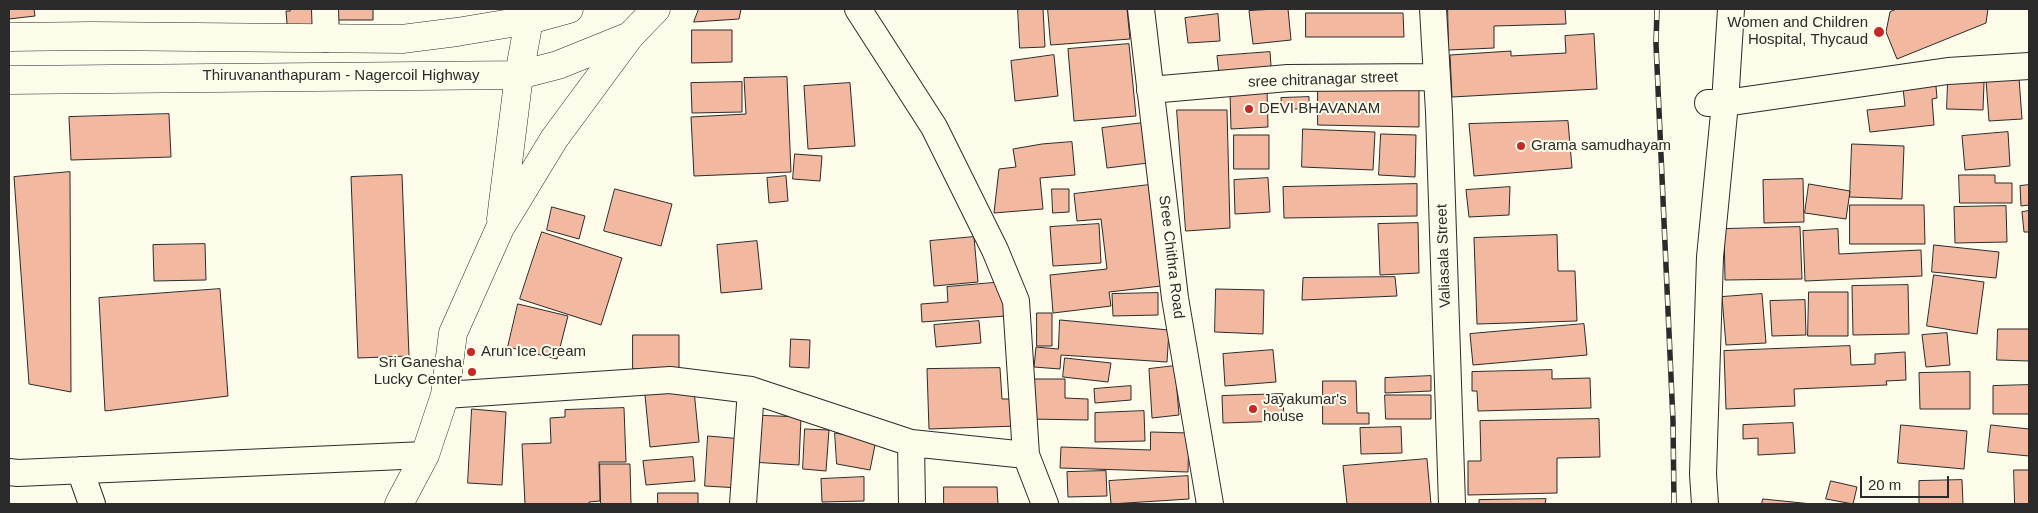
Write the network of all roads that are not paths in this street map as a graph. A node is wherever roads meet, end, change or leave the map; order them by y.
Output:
1 (325, 9) edge
2 (569, 9) edge
3 (656, 9) edge
4 (858, 9) edge
5 (1141, 9) edge
6 (1433, 9) edge
7 (1731, 9) edge
8 (529, 20) junction
9 (630, 36) junction
10 (9, 37) edge
11 (326, 39) junction
12 (2029, 66) edge
13 (518, 75) junction
14 (1436, 77) junction
15 (9, 80) edge
16 (1150, 90) junction
17 (1716, 103) junction
18 (500, 228) junction
19 (751, 390) junction
20 (446, 395) junction
21 (911, 443) junction
22 (424, 455) junction
23 (1026, 455) junction
24 (80, 470) junction
25 (9, 472) edge
26 (92, 504) edge
27 (399, 504) edge
28 (743, 504) edge
29 (912, 504) edge
30 (1045, 504) edge
31 (1210, 504) edge
32 (1452, 504) edge
33 (1705, 504) edge

1 - 11 street
2 - 8 main road
3 - 9 main road, Thiruvananthapuram - Nagercoil Highway
4 - 23 street
5 - 16 street, Sree Chithra Road
6 - 14 street, Valiasala Street
7 - 17 street
8 - 11 main road
8 - 13 main road
9 - 13 main road, Thiruvananthapuram - Nagercoil Highway
9 - 18 main road
10 - 11 main road
12 - 17 street
13 - 15 main road, Thiruvananthapuram - Nagercoil Highway
13 - 18 main road
14 - 16 street, sree chitranagar street
14 - 32 street, Valiasala Street
16 - 31 street, Sree Chithra Road
17 - 33 street
18 - 20 main road
19 - 20 street
19 - 21 street
19 - 28 street
20 - 22 main road
21 - 23 street
21 - 29 street
22 - 24 street
22 - 27 main road
23 - 30 street
24 - 25 street
24 - 26 street

